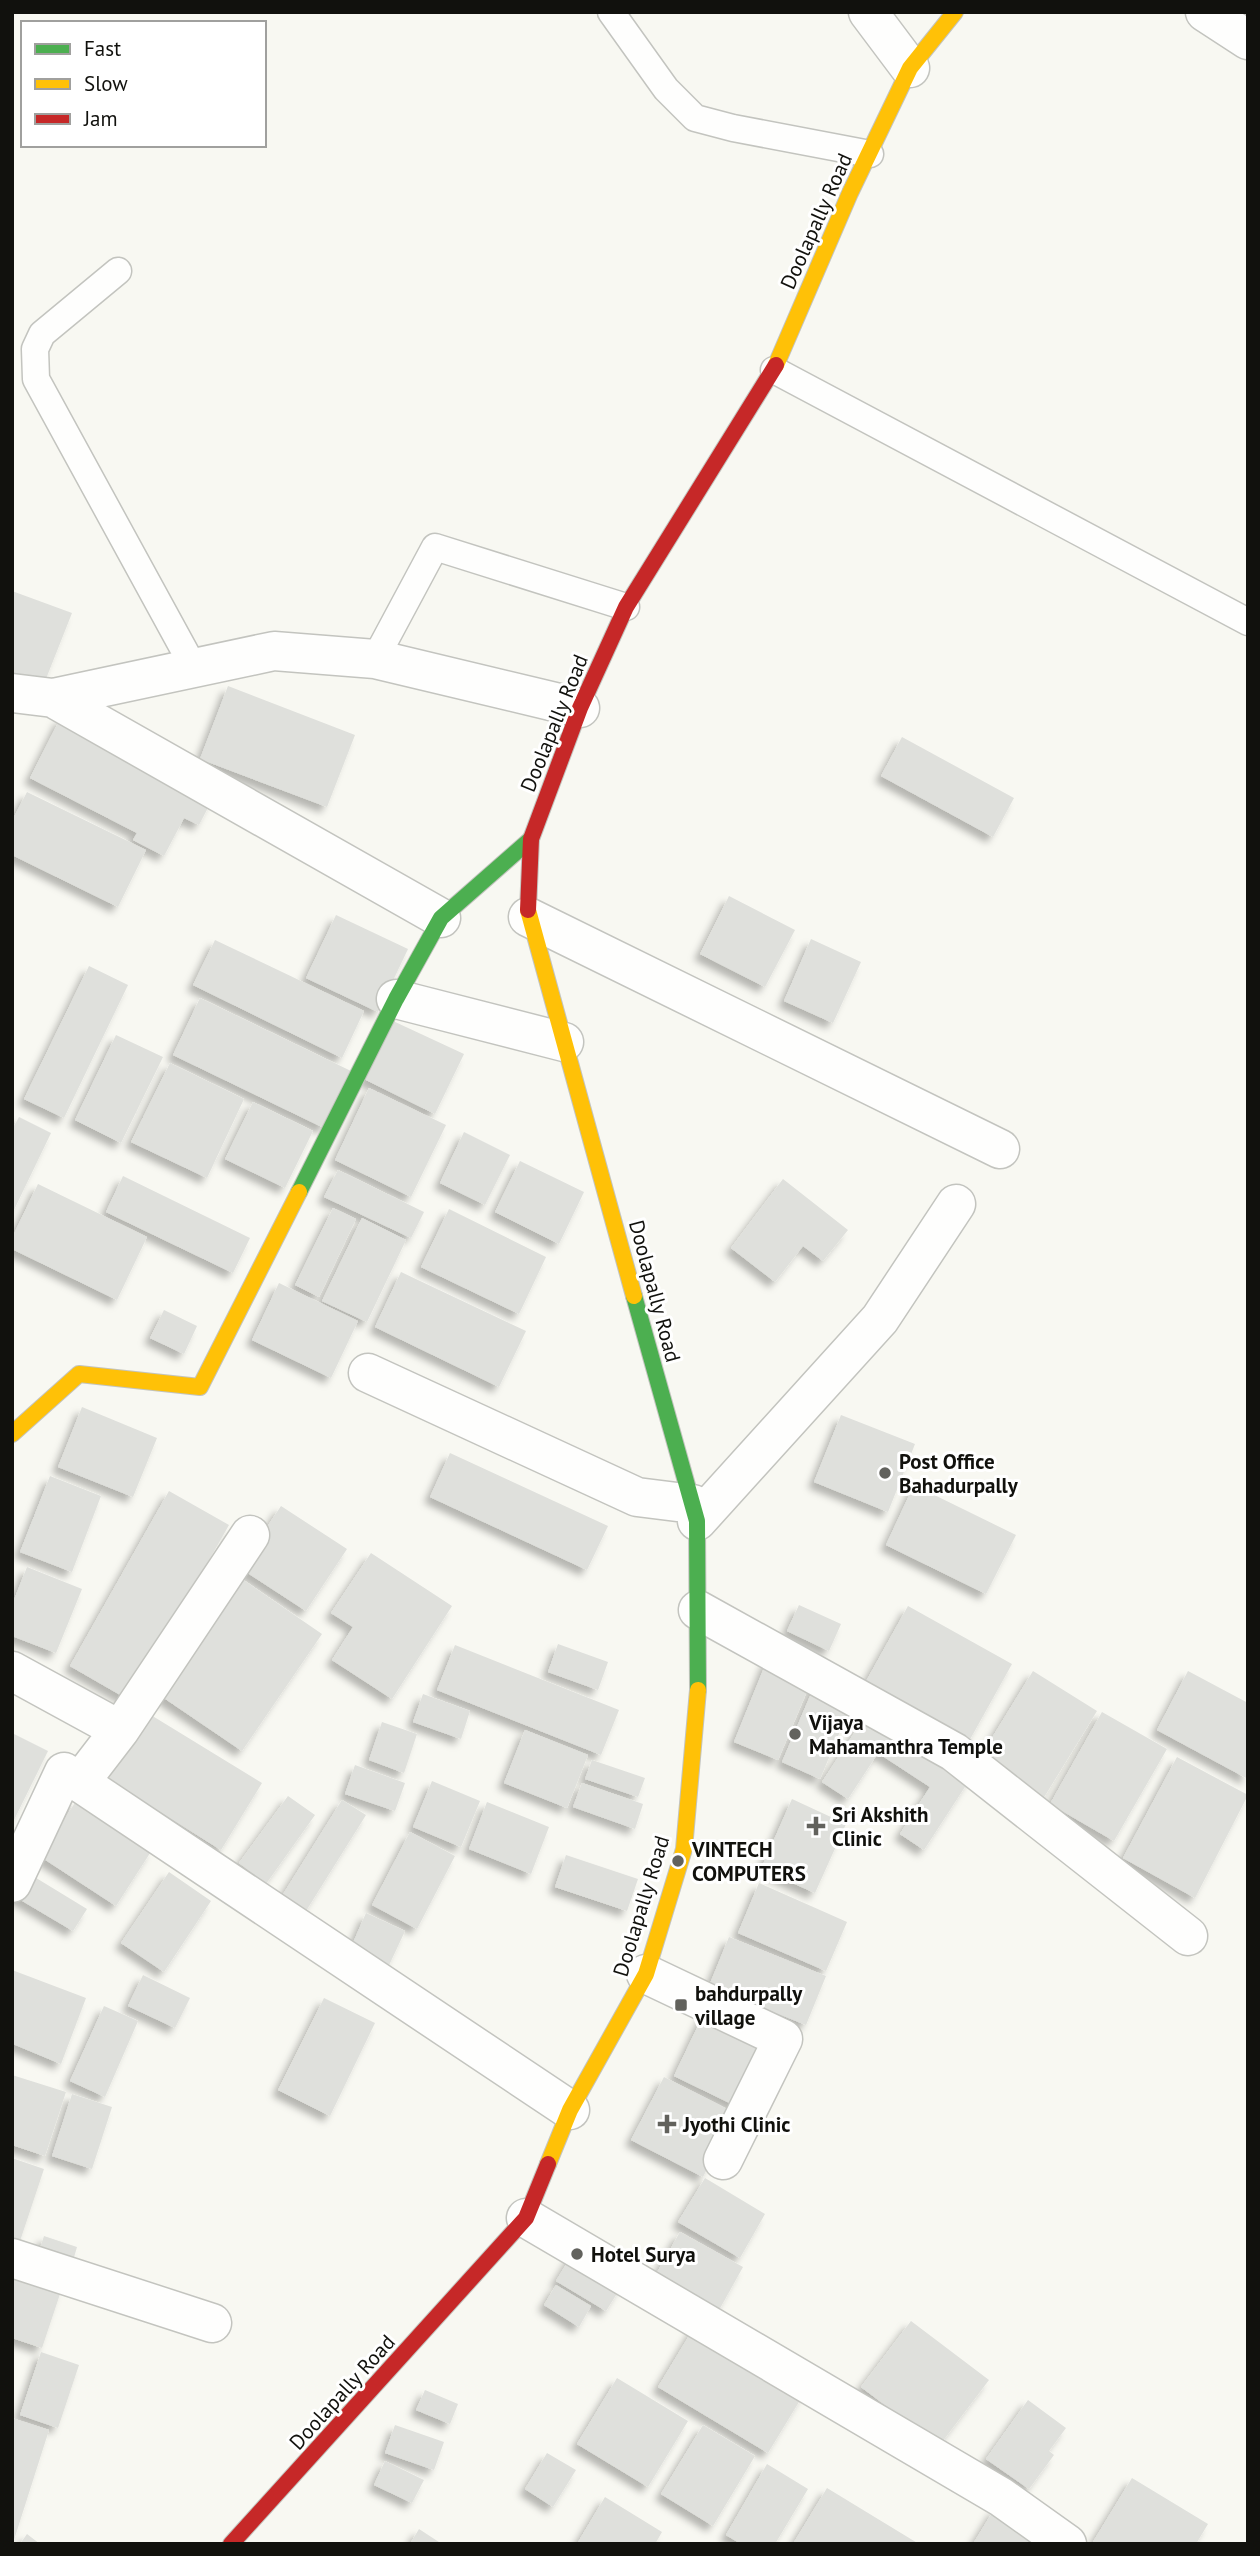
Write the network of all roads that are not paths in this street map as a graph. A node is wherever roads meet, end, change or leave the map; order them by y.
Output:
1 (611, 12) edge
2 (868, 12) edge
3 (955, 12) edge
4 (1205, 12) edge
5 (1248, 40) edge
6 (910, 68) junction
7 (870, 154) junction
8 (118, 271) dead end
9 (774, 370) junction
10 (626, 607) junction
11 (1248, 622) edge
12 (375, 659) junction
13 (194, 668) junction
14 (12, 693) edge
15 (53, 698) junction
16 (580, 708) junction
17 (531, 839) junction
18 (528, 917) junction
19 (441, 918) junction
20 (396, 999) junction
21 (564, 1042) junction
22 (1000, 1149) dead end
23 (956, 1204) dead end
24 (368, 1373) dead end
25 (12, 1434) edge
26 (695, 1512) junction
27 (250, 1535) dead end
28 (698, 1610) junction
29 (12, 1671) edge
30 (120, 1730) junction
31 (80, 1782) junction
32 (12, 1882) edge
33 (1188, 1936) dead end
34 (646, 1974) junction
35 (570, 2110) junction
36 (723, 2160) dead end
37 (526, 2218) junction
38 (12, 2258) edge
39 (212, 2323) dead end
40 (230, 2544) edge
41 (1068, 2544) edge

1 - 7 lane
2 - 6 street
3 - 6 main road, Doolapally Road
4 - 5 street
6 - 7 main road, Doolapally Road
7 - 9 main road, Doolapally Road
8 - 13 lane
9 - 10 main road, Doolapally Road
9 - 11 lane
10 - 12 lane
10 - 16 main road, Doolapally Road
12 - 13 street
12 - 16 street
13 - 15 street
14 - 15 street
15 - 19 street
16 - 17 main road, Doolapally Road
17 - 18 main road, Doolapally Road
17 - 19 main road
18 - 21 main road, Doolapally Road
18 - 22 street
19 - 20 main road
20 - 21 street
20 - 25 main road
21 - 26 main road, Doolapally Road
23 - 26 street
24 - 26 street
26 - 28 main road, Doolapally Road
27 - 30 street
28 - 33 street
28 - 34 main road, Doolapally Road
29 - 30 street
30 - 31 street
31 - 32 street
31 - 35 street
34 - 35 main road, Doolapally Road
34 - 36 street
35 - 37 main road, Doolapally Road
37 - 40 main road, Doolapally Road
37 - 41 street
38 - 39 street

